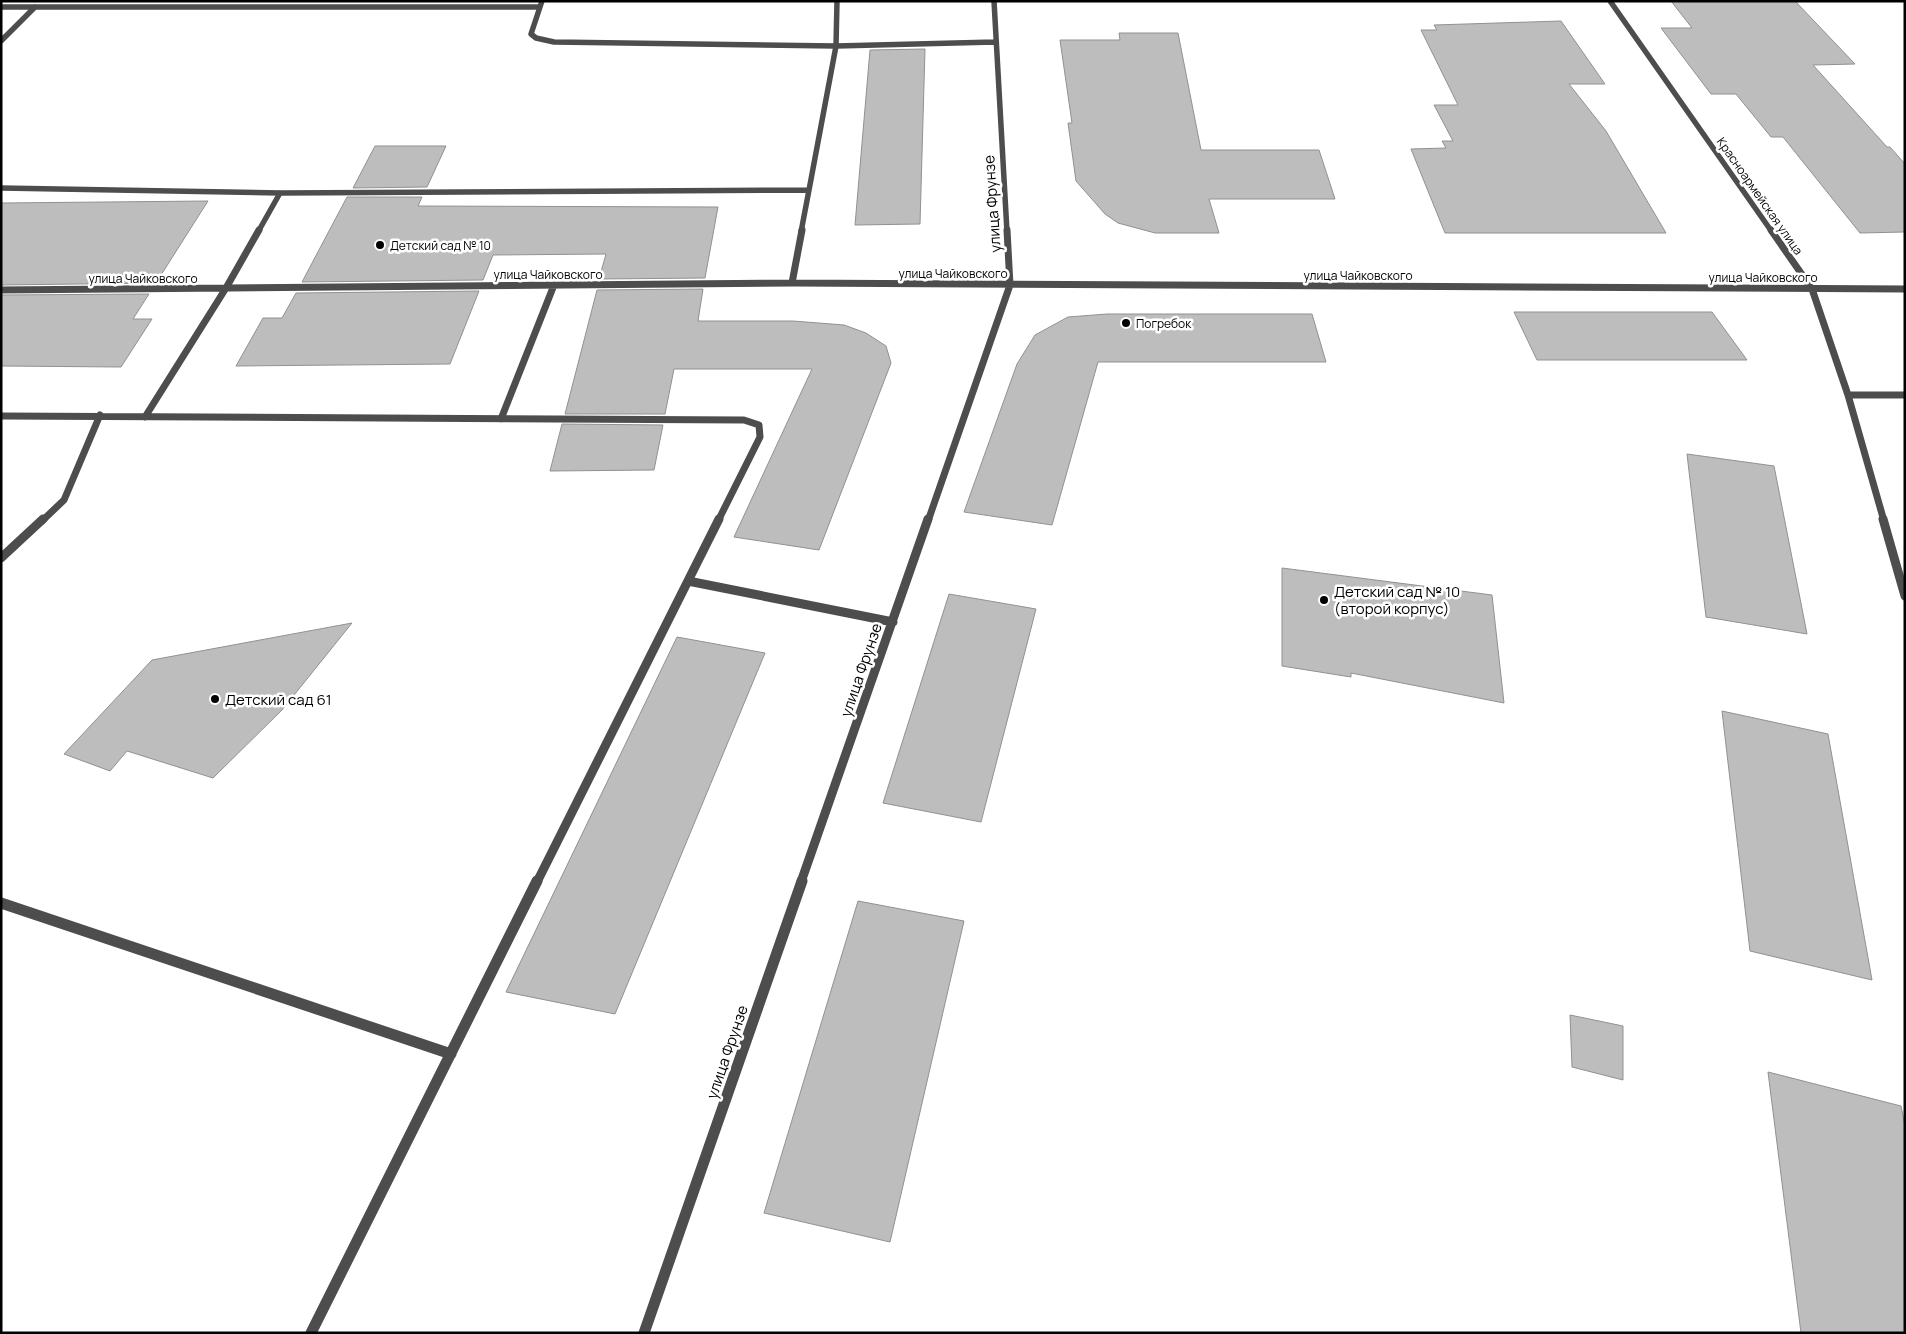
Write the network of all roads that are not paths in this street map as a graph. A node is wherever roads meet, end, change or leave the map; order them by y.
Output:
1 (837, 1) edge
2 (994, 1) edge
3 (1610, 1) edge
4 (540, 4) edge
5 (35, 7) junction
6 (1, 8) edge
7 (1, 41) edge
8 (995, 42) junction
9 (836, 46) junction
10 (1, 188) edge
11 (809, 190) junction
12 (280, 192) junction
13 (792, 283) junction
14 (554, 285) junction
15 (1010, 285) junction
16 (226, 288) junction
17 (1905, 288) edge
18 (1812, 289) junction
19 (1, 290) edge
20 (1848, 395) junction
21 (1905, 395) edge
22 (100, 415) junction
23 (1, 416) edge
24 (145, 417) junction
25 (501, 419) junction
26 (1, 558) edge
27 (688, 581) junction
28 (1905, 596) edge
29 (893, 622) junction
30 (1, 903) edge
31 (451, 1054) junction
32 (311, 1333) edge
33 (644, 1333) edge

1 - 9 street
2 - 8 street, улица Фрунзе
3 - 18 street, Красноармейская улица
4 - 5 street
4 - 9 street
5 - 6 street
5 - 7 street
8 - 9 street
8 - 15 street, улица Фрунзе
9 - 11 street
10 - 12 street
11 - 12 street
11 - 13 street
12 - 16 street
13 - 14 street, улица Чайковского
13 - 15 street, улица Чайковского
14 - 16 street, улица Чайковского
14 - 25 street
15 - 18 street, улица Чайковского
15 - 29 street, улица Фрунзе
16 - 19 street, улица Чайковского
16 - 24 street
17 - 18 street, улица Чайковского
18 - 20 street, Красноармейская улица
20 - 21 street
20 - 28 street, Красноармейская улица
22 - 23 street
22 - 24 street
22 - 26 street
24 - 25 street
25 - 27 street
27 - 29 street
27 - 31 street
29 - 33 street, улица Фрунзе
30 - 31 street
31 - 32 street

